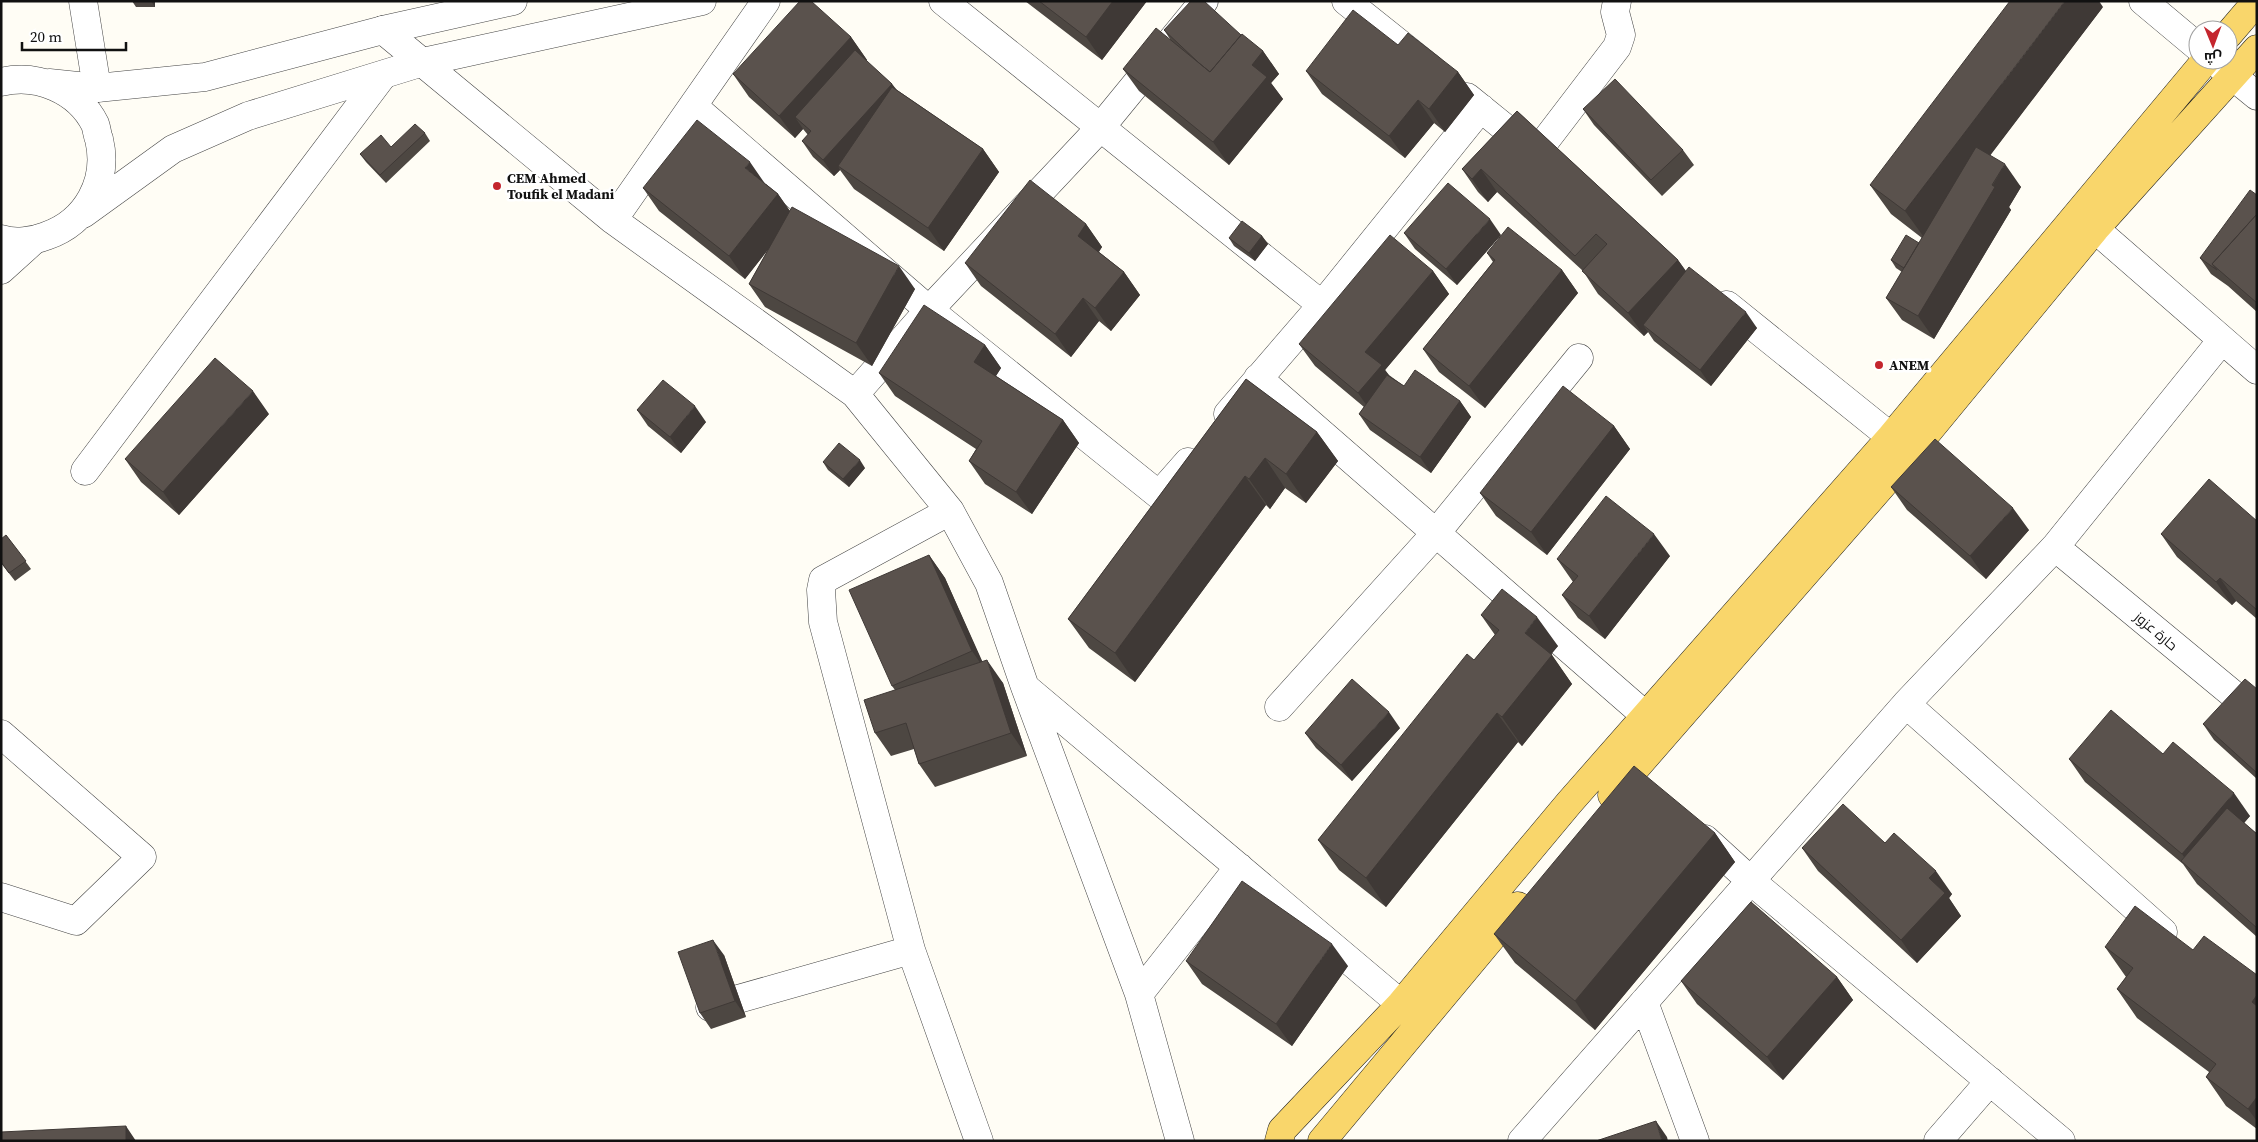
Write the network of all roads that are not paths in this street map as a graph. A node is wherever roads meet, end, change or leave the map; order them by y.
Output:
1 (83, 1) edge
2 (513, 1) edge
3 (702, 1) edge
4 (766, 1) edge
5 (943, 1) edge
6 (1204, 1) edge
7 (1346, 1) edge
8 (1617, 1) edge
9 (2143, 1) edge
10 (2257, 2) edge
11 (2238, 24) edge
12 (383, 30) junction
13 (2188, 39) edge
14 (2257, 49) edge
15 (2238, 60) edge
16 (423, 62) junction
17 (2198, 70) edge
18 (2221, 70) edge
19 (2225, 70) edge
20 (383, 75) junction
21 (1, 82) edge
22 (49, 83) junction
23 (97, 88) junction
24 (2257, 96) edge
25 (693, 106) junction
26 (1481, 108) junction
27 (1100, 128) junction
28 (1536, 153) junction
29 (1559, 171) edge
30 (82, 214) junction
31 (613, 220) junction
32 (2095, 229) junction
33 (1, 239) edge
34 (34, 241) junction
35 (1, 270) edge
36 (1706, 289) edge
37 (1322, 305) junction
38 (929, 310) junction
39 (2222, 340) junction
40 (1579, 358) dead end
41 (2257, 370) edge
42 (1258, 378) junction
43 (855, 394) junction
44 (1891, 437) junction
45 (85, 471) dead end
46 (950, 511) junction
47 (1436, 533) junction
48 (2055, 547) junction
49 (1025, 687) junction
50 (1906, 704) junction
51 (1279, 707) dead end
52 (2257, 714) edge
53 (1646, 716) junction
54 (1, 734) edge
55 (1632, 772) junction
56 (1653, 791) edge
57 (1594, 816) edge
58 (1688, 823) edge
59 (1239, 867) junction
60 (1751, 881) junction
61 (1537, 884) edge
62 (1, 897) edge
63 (2182, 949) edge
64 (911, 950) junction
65 (1139, 994) junction
66 (1644, 1002) junction
67 (1401, 1004) junction
68 (710, 1008) edge
69 (1990, 1081) junction
70 (979, 1141) edge
71 (1180, 1141) edge
72 (1279, 1141) edge
73 (1322, 1141) edge
74 (1522, 1141) edge
75 (1695, 1141) edge
76 (1938, 1141) edge
77 (2061, 1141) edge

1 - 23 street
2 - 12 street
3 - 16 street
4 - 25 street
5 - 27 street
6 - 27 street
7 - 26 street
8 - 28 street
9 - 13 street
10 - 11 main road
12 - 16 street
12 - 23 street
14 - 15 main road
16 - 20 street
16 - 31 street
17 - 44 main road
18 - 32 main road
19 - 24 street
20 - 30 street
20 - 45 street
21 - 22 street
22 - 23 street
22 - 30 street
25 - 31 street
25 - 38 street
26 - 28 street
26 - 37 street
27 - 37 street
27 - 38 street
28 - 29 street
30 - 34 street
31 - 43 street
32 - 39 street
32 - 55 main road
33 - 34 street
34 - 35 street
36 - 44 street
37 - 42 street
38 - 42 street
38 - 43 street
39 - 41 street
39 - 48 street
40 - 47 street
42 - 47 street
43 - 46 street
44 - 53 main road
46 - 49 street
46 - 64 street
47 - 51 street
47 - 53 street
48 - 50 street
48 - 52 street, حارة عزوز
49 - 59 street
49 - 65 street
50 - 60 street
50 - 63 street
53 - 67 main road
54 - 62 street
55 - 56 street
55 - 57 main road
58 - 60 street
59 - 65 street
59 - 67 street
60 - 66 street
60 - 69 street
61 - 73 main road
64 - 68 street
64 - 70 street
65 - 71 street
66 - 74 street
66 - 75 street
67 - 72 main road
69 - 76 street
69 - 77 street

